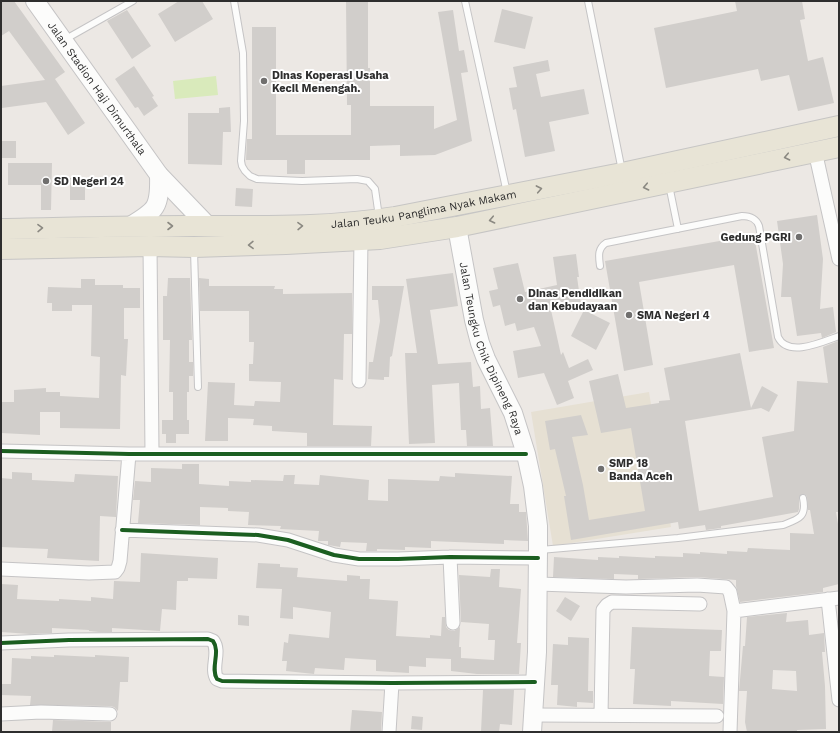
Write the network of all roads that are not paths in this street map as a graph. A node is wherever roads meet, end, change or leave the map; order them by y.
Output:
1 (35, 1) edge
2 (133, 1) edge
3 (234, 1) edge
4 (465, 1) edge
5 (588, 1) edge
6 (63, 40) junction
7 (839, 126) edge
8 (839, 147) edge
9 (815, 151) junction
10 (622, 173) junction
11 (159, 175) junction
12 (668, 182) junction
13 (507, 195) junction
14 (380, 220) junction
15 (130, 226) junction
16 (208, 226) junction
17 (457, 227) junction
18 (1, 229) edge
19 (678, 229) junction
20 (361, 240) junction
21 (150, 246) junction
22 (194, 247) junction
23 (1, 248) edge
24 (839, 259) edge
25 (600, 266) dead end
26 (839, 336) edge
27 (359, 381) dead end
28 (198, 387) dead end
29 (1, 452) edge
30 (152, 453) junction
31 (129, 454) junction
32 (526, 454) junction
33 (803, 498) dead end
34 (122, 530) junction
35 (538, 554) junction
36 (450, 557) junction
37 (1, 569) edge
38 (538, 584) junction
39 (833, 599) edge
40 (700, 604) dead end
41 (734, 611) junction
42 (453, 623) dead end
43 (1, 643) edge
44 (535, 682) junction
45 (392, 684) junction
46 (839, 700) edge
47 (1, 714) edge
48 (110, 714) dead end
49 (601, 715) junction
50 (717, 716) dead end
51 (533, 723) edge
52 (389, 732) edge
53 (730, 732) edge

1 - 6 street, Jalan Stadion Haji Dimurthala
2 - 6 lane
3 - 14 lane
4 - 13 lane
5 - 10 lane
6 - 11 street, Jalan Stadion Haji Dimurthala
7 - 10 main road, Jalan Teuku Panglima Nyak Makam
8 - 9 main road, Jalan Teuku Panglima Nyak Makam
9 -> 12 main road, Jalan Teuku Panglima Nyak Makam
9 - 24 street
13 -> 10 main road, Jalan Teuku Panglima Nyak Makam
11 - 15 street
11 - 16 street, Jalan Stadion Haji Dimurthala
12 -> 17 main road, Jalan Teuku Panglima Nyak Makam
12 - 19 lane
13 - 14 main road, Jalan Teuku Panglima Nyak Makam
16 -> 14 main road, Jalan Teuku Panglima Nyak Makam
15 -> 16 main road, Jalan Teuku Panglima Nyak Makam
18 -> 15 main road, Jalan Teuku Panglima Nyak Makam
17 - 20 main road, Jalan Teuku Panglima Nyak Makam
17 - 32 street, Jalan Teungku Chik Dipineng Raya
19 - 25 lane
19 - 26 lane
20 -> 22 main road, Jalan Teuku Panglima Nyak Makam
20 - 27 street
21 - 22 main road, Jalan Teuku Panglima Nyak Makam
21 - 23 main road, Jalan Teuku Panglima Nyak Makam
21 - 30 street
22 - 28 lane
29 - 31 street
30 - 31 street
30 - 32 street
31 - 34 street
32 - 35 street, Jalan Teungku Chik Dipineng Raya
33 - 35 lane
34 - 36 street
34 - 37 street
35 - 36 street
35 - 38 street, Jalan Teungku Chik Dipineng Raya
36 - 42 street
38 - 41 street
38 - 44 street, Jalan Teungku Chik Dipineng Raya
39 - 41 street
39 - 46 street
40 - 49 street
41 - 53 street
43 - 45 street
44 - 45 street
44 - 51 street, Jalan Teungku Chik Dipineng Raya
45 - 52 street
47 - 48 street
49 - 50 street
49 - 51 street

